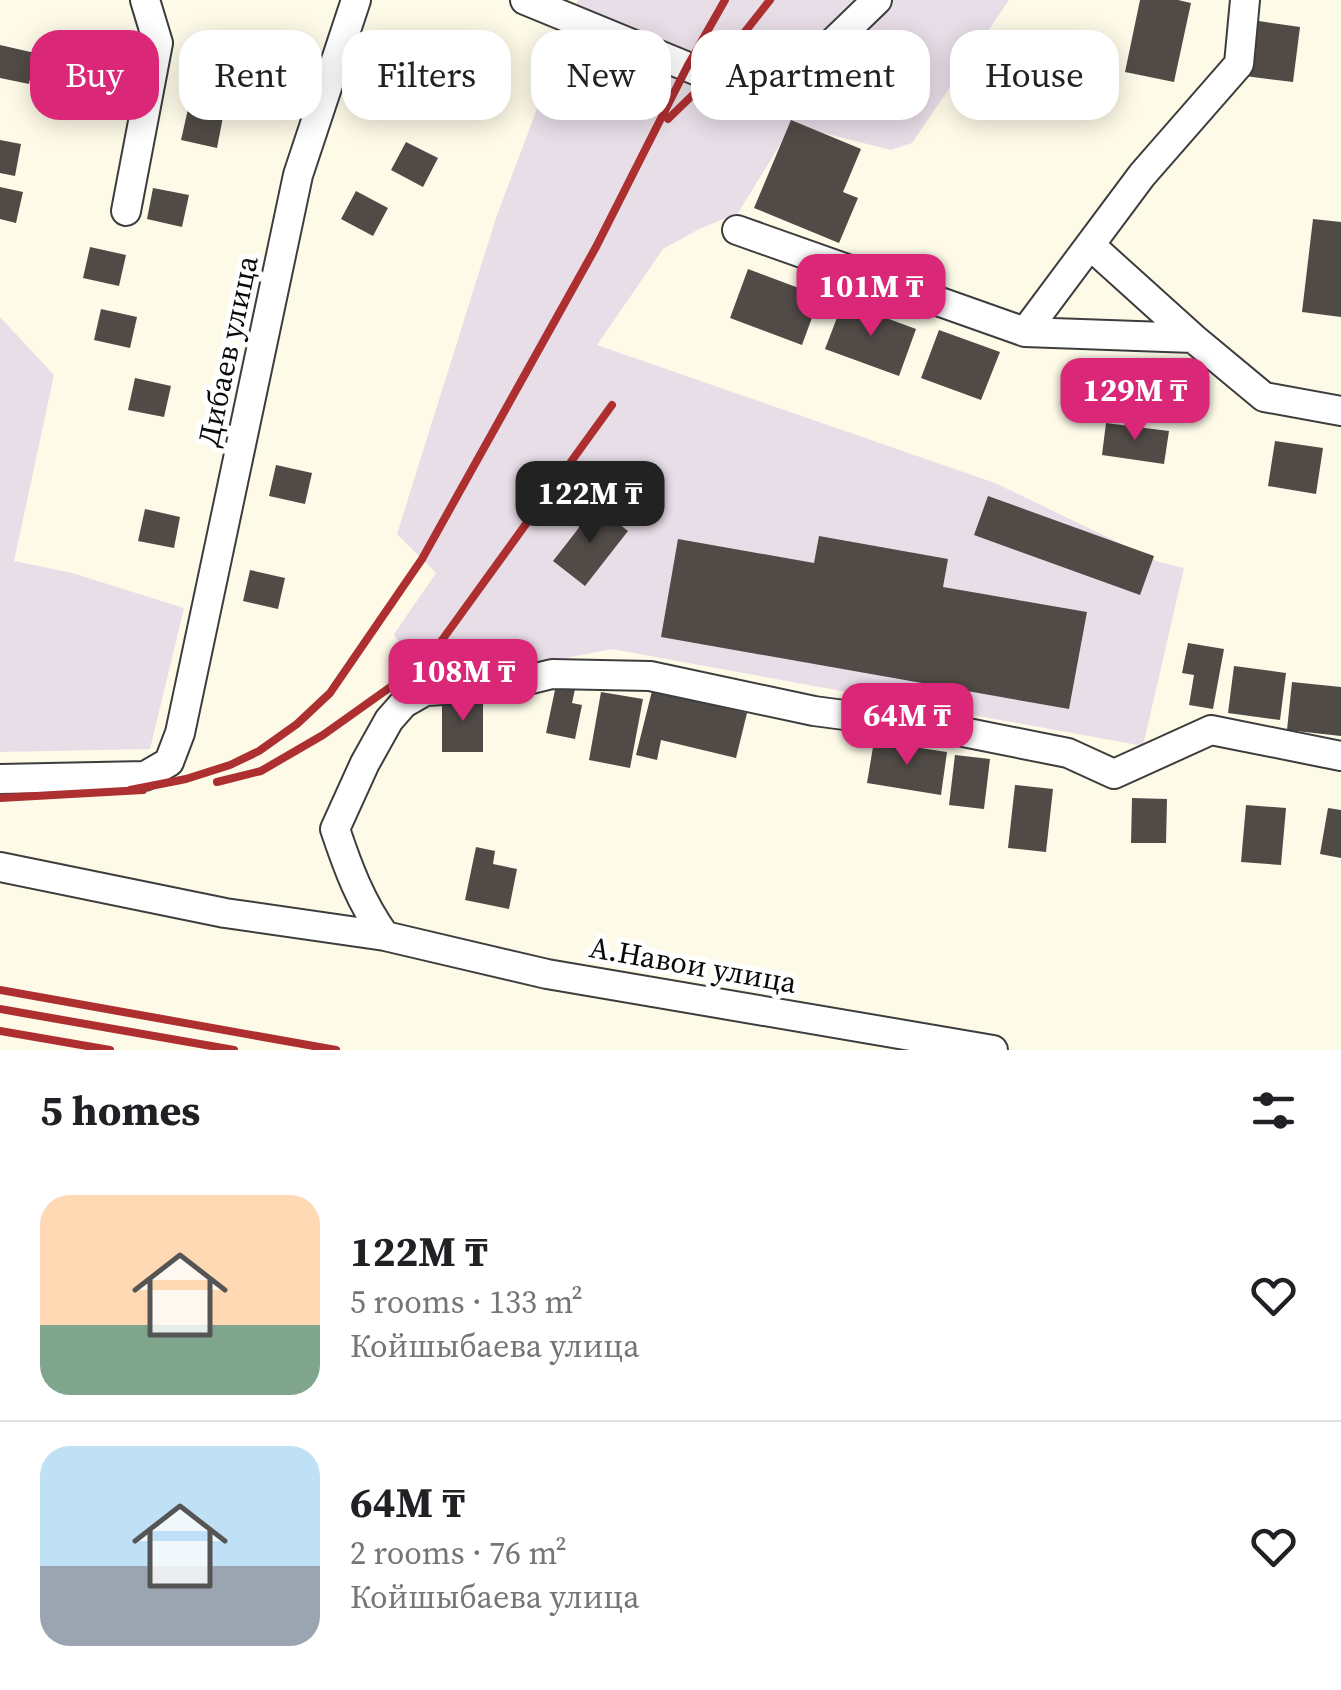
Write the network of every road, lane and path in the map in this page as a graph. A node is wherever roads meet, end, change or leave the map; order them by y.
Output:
1 (145, 0) edge
2 (356, 0) edge
3 (524, 0) edge
4 (876, 0) edge
5 (1245, 0) edge
6 (126, 212) dead end
7 (737, 230) dead end
8 (1090, 245) junction
9 (1025, 332) junction
10 (1193, 338) junction
11 (1341, 411) edge
12 (1341, 756) edge
13 (0, 779) edge
14 (0, 867) edge
15 (384, 936) junction
16 (993, 1050) edge

1 - 6 street
2 - 13 street, Дибаев улица
3 - 4 street
5 - 8 street
7 - 9 street
8 - 9 street
8 - 10 street
9 - 10 street
10 - 11 street
12 - 15 street
14 - 15 street, А.Навои улица
15 - 16 street, А.Навои улица

